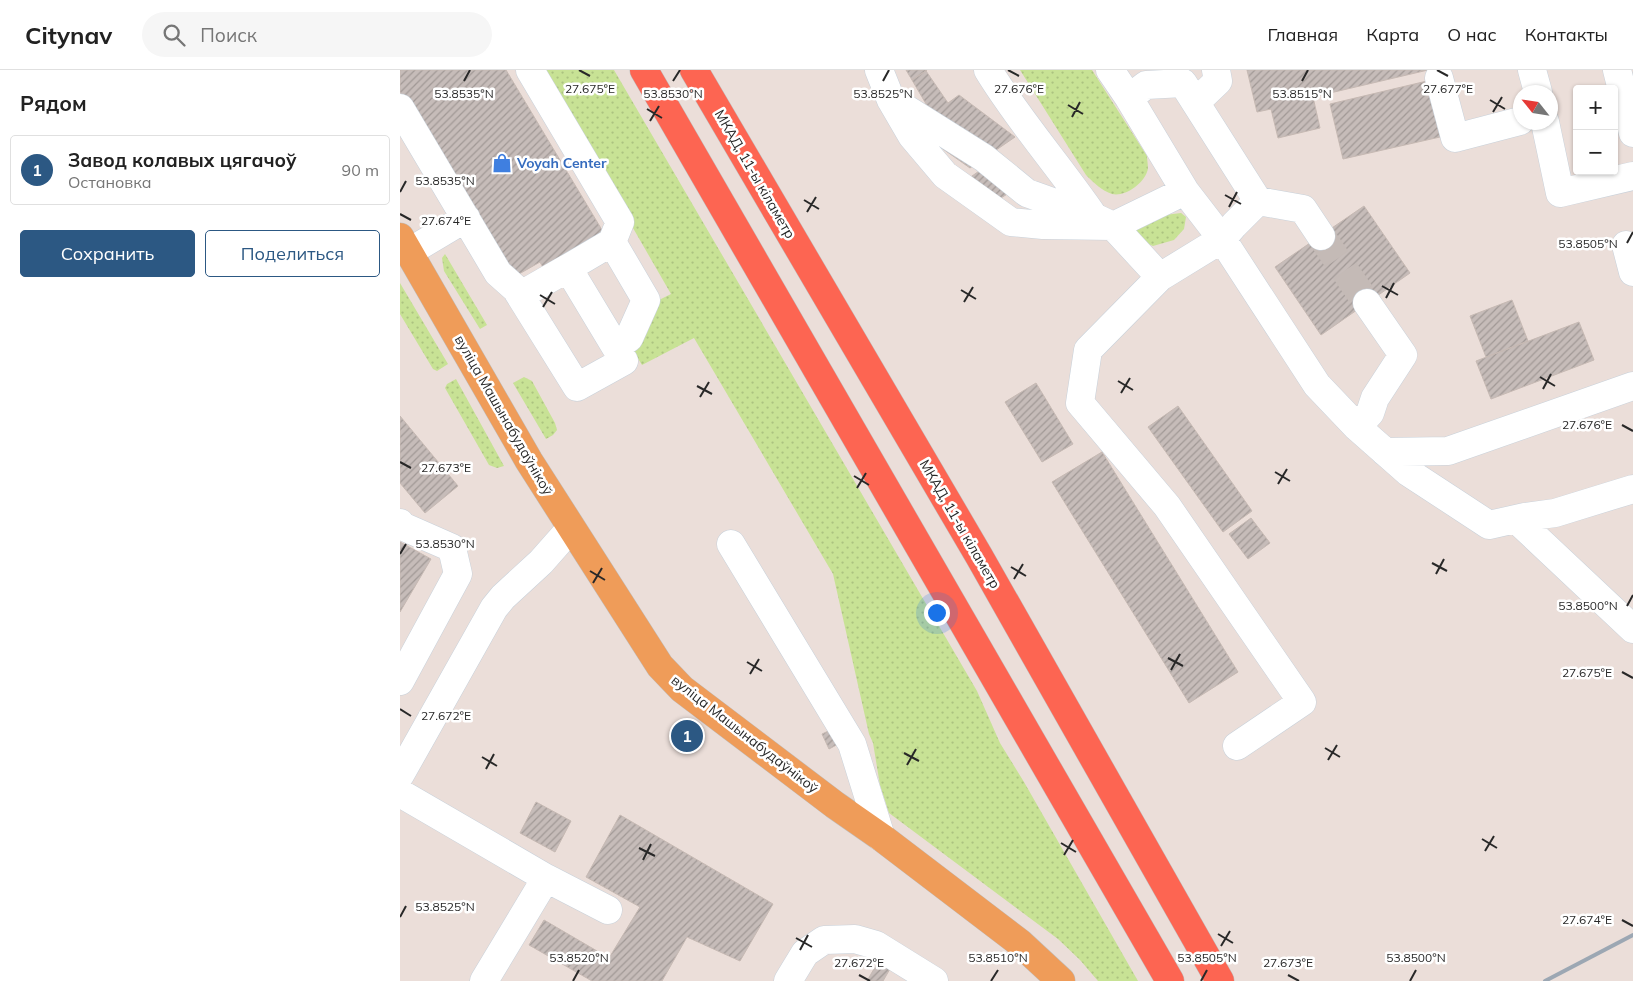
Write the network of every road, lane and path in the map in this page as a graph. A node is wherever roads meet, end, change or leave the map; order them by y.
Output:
1 (530, 70) edge
2 (644, 70) edge
3 (879, 70) edge
4 (988, 70) edge
5 (1110, 70) edge
6 (1216, 70) edge
7 (1532, 70) edge
8 (1617, 70) edge
9 (698, 74) edge
10 (1155, 77) edge
11 (1439, 78) dead end
12 (1536, 85) edge
13 (1129, 98) junction
14 (891, 100) junction
15 (1196, 102) junction
16 (400, 108) edge
17 (1513, 123) edge
18 (1547, 130) edge
19 (1633, 133) edge
20 (1633, 176) edge
21 (1186, 191) junction
22 (1258, 201) junction
23 (466, 218) junction
24 (1104, 221) junction
25 (1321, 236) tunnel mouth
26 (1222, 240) junction
27 (612, 242) junction
28 (405, 244) edge
29 (1626, 245) dead end
30 (568, 268) junction
31 (1633, 272) edge
32 (1160, 277) junction
33 (521, 296) junction
34 (1367, 303) tunnel mouth
35 (616, 346) junction
36 (1633, 386) edge
37 (1357, 427) junction
38 (1385, 452) junction
39 (1633, 489) edge
40 (1516, 519) junction
41 (400, 523) edge
42 (571, 528) junction
43 (731, 544) dead end
44 (1633, 629) edge
45 (400, 681) edge
46 (1238, 746) dead end
47 (400, 775) edge
48 (400, 793) edge
49 (881, 837) junction
50 (546, 878) junction
51 (608, 910) dead end
52 (484, 981) edge
53 (788, 981) edge
54 (934, 981) edge
55 (1061, 981) edge
56 (1170, 981) edge
57 (1220, 981) edge

1 - 27 lane
2 - 56 highway
3 - 14 lane
4 - 24 lane
5 - 13 lane
6 - 15 lane
7 - 12 lane
8 - 19 lane
9 - 57 highway, МКАД, 11-ы кіламетр
10 - 13 lane
10 - 15 lane
11 - 17 lane
13 - 21 lane
14 - 24 lane
14 - 24 lane
15 - 22 lane
16 - 23 lane
18 - 20 lane
21 - 24 lane
21 - 26 lane
22 - 25 lane
22 - 26 lane
23 - 28 lane
23 - 33 lane
24 - 32 lane
26 - 32 lane
26 - 37 lane
27 - 30 lane
27 - 35 lane
28 - 42 main road, вуліца Машынабудаўнікоў
29 - 31 lane
30 - 33 lane
30 - 35 lane
32 - 46 lane
33 - 35 lane
34 - 37 lane
36 - 38 lane
37 - 38 lane
38 - 40 lane
39 - 40 lane
40 - 44 lane
41 - 45 lane
42 - 47 lane
42 - 49 main road, вуліца Машынабудаўнікоў
43 - 49 lane
48 - 50 lane
49 - 55 main road, вуліца Машынабудаўнікоў
50 - 51 lane
50 - 52 lane
53 - 54 lane

